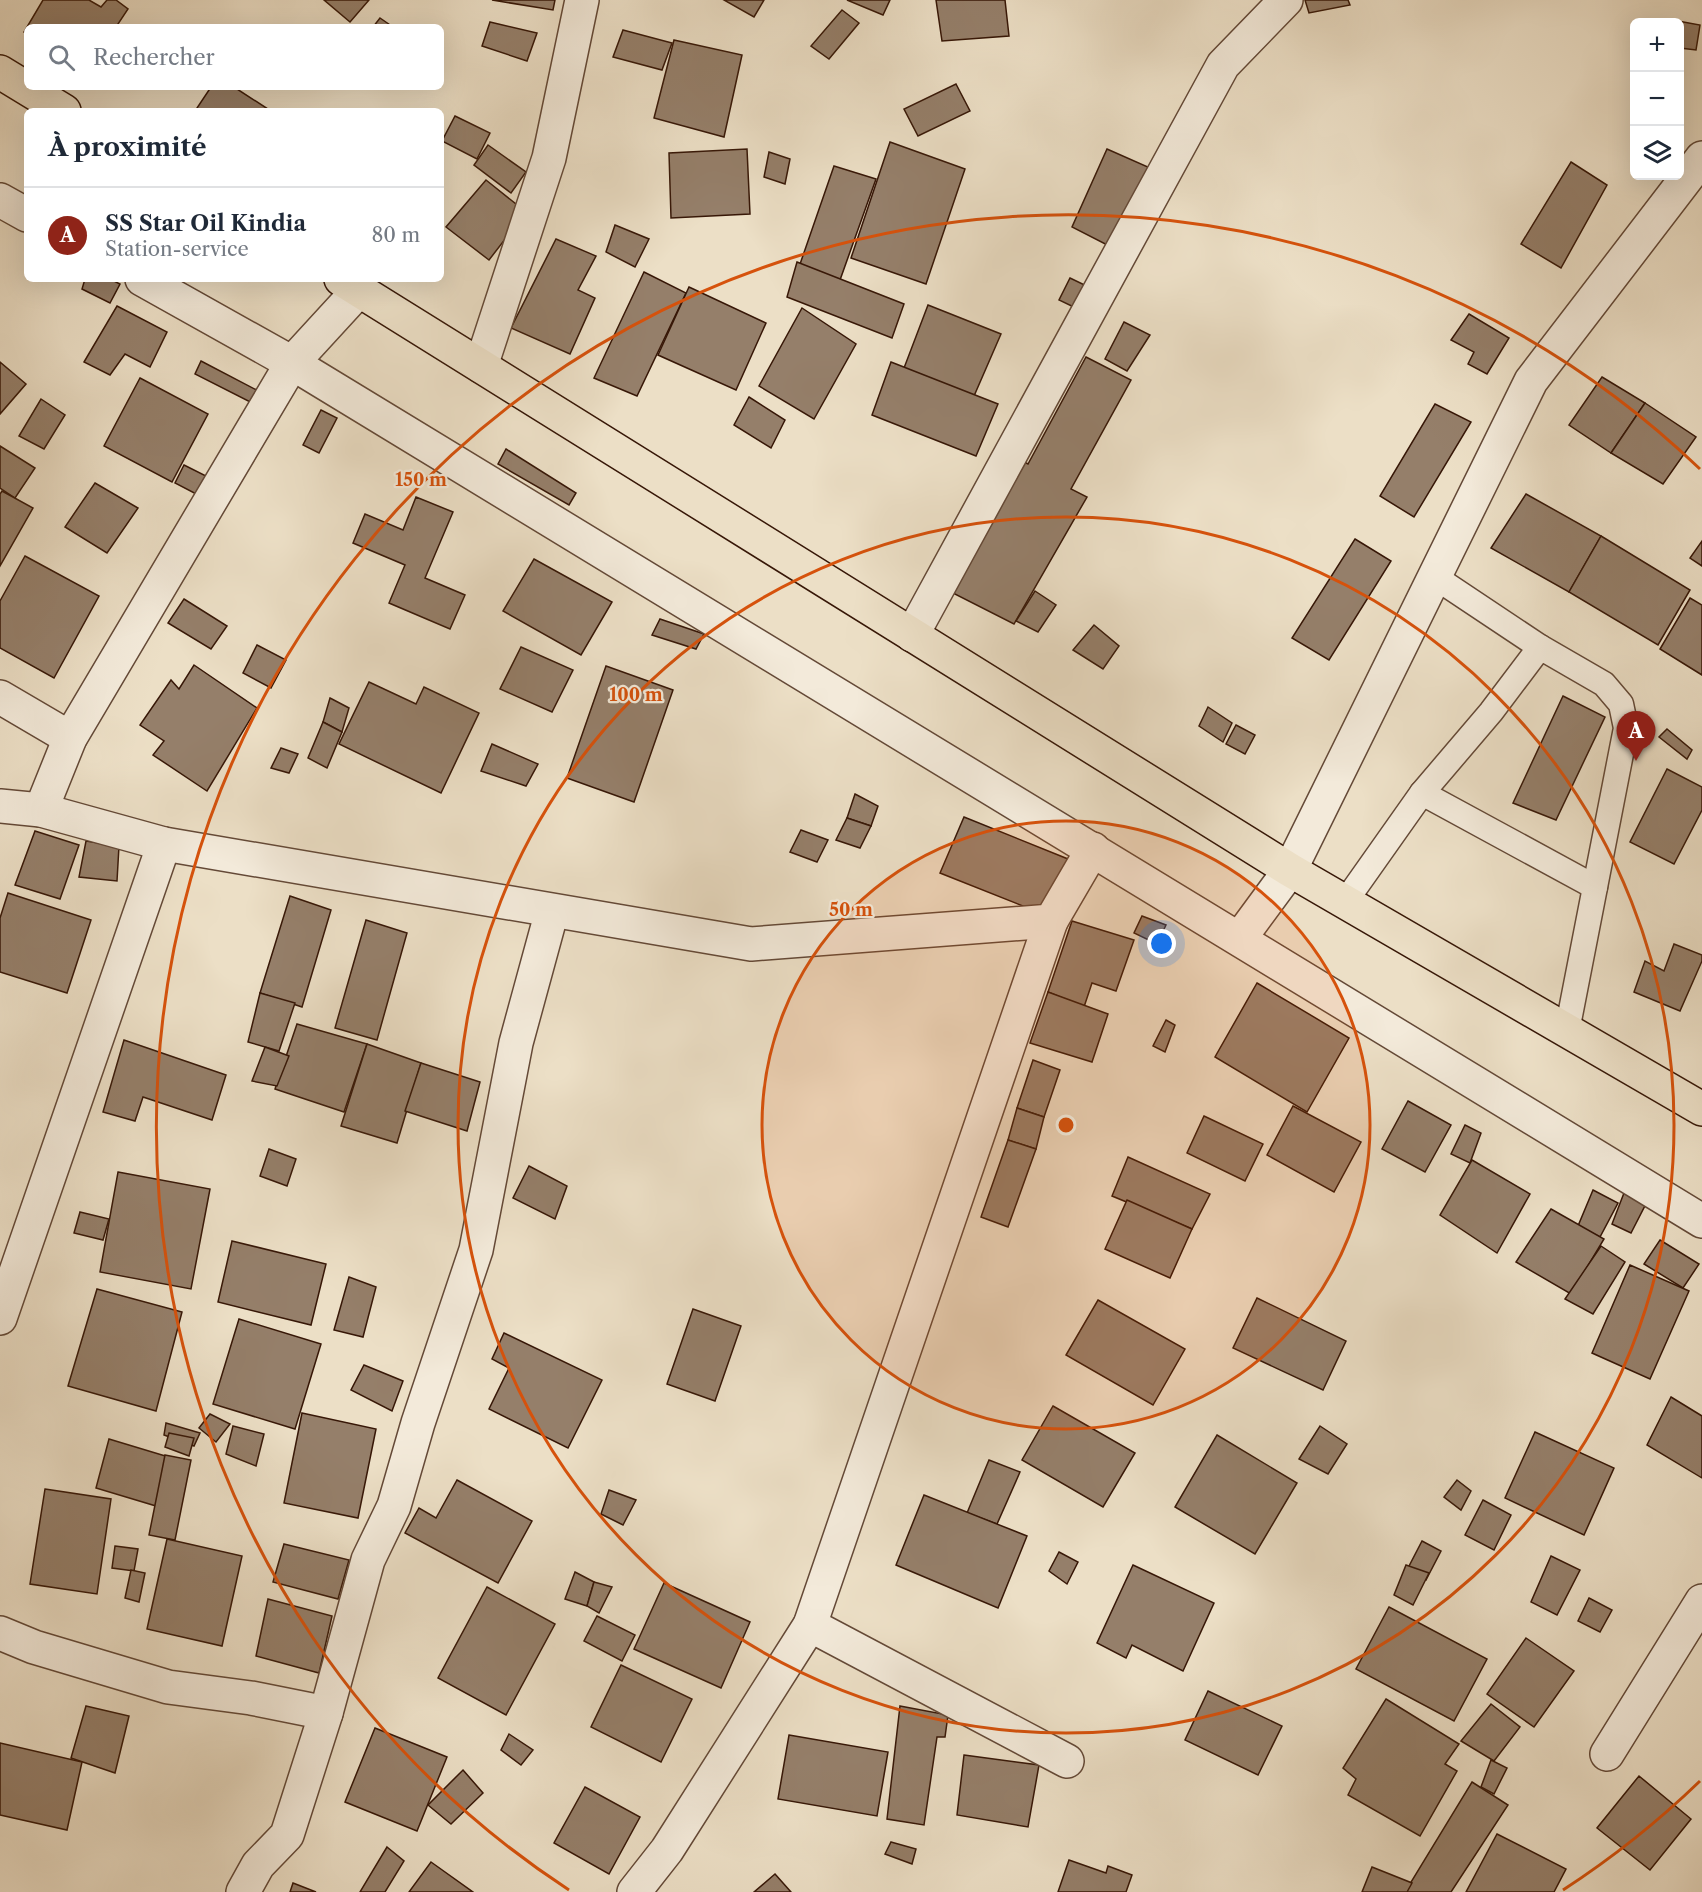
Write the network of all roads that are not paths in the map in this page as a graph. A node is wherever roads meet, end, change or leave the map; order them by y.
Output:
1 (582, 0) edge
2 (1286, 0) edge
3 (0, 72) edge
4 (24, 87) edge
5 (30, 90) edge
6 (59, 108) edge
7 (1702, 158) edge
8 (0, 200) edge
9 (24, 213) edge
10 (147, 282) edge
11 (350, 285) edge
12 (292, 363) junction
13 (482, 366) junction
14 (1435, 576) junction
15 (912, 635) junction
16 (1540, 648) junction
17 (0, 697) edge
18 (70, 738) junction
19 (1422, 793) junction
20 (0, 806) edge
21 (40, 810) junction
22 (164, 844) junction
23 (1093, 849) junction
24 (1290, 870) junction
25 (1595, 887) junction
26 (1346, 902) junction
27 (552, 911) junction
28 (1051, 921) junction
29 (1240, 938) junction
30 (1567, 1031) junction
31 (1702, 1109) edge
32 (1702, 1221) edge
33 (0, 1318) edge
34 (1702, 1601) edge
35 (810, 1625) junction
36 (0, 1633) edge
37 (326, 1713) junction
38 (1606, 1754) dead end
39 (1067, 1761) dead end
40 (243, 1892) edge
41 (634, 1892) edge

1 - 13 street
2 - 15 street
3 - 4 highway
5 - 6 highway
7 - 14 street
8 - 9 street
10 - 12 street
11 - 12 street
11 - 13 highway
12 - 18 street
12 - 23 street
13 - 15 highway
14 - 16 lane
14 - 24 street
15 - 24 highway
16 - 19 lane
16 - 25 lane
17 - 18 street
18 - 21 street
19 - 25 lane
19 - 26 lane
20 - 21 street
21 - 22 street
22 - 27 street
22 - 33 street
23 - 28 street
23 - 29 street
24 - 26 highway
24 - 29 street
25 - 30 lane
26 - 30 highway
27 - 28 street
27 - 37 street
28 - 35 street
29 - 32 street
30 - 31 highway
34 - 38 street
35 - 39 street
35 - 41 street
36 - 37 street
37 - 40 street

